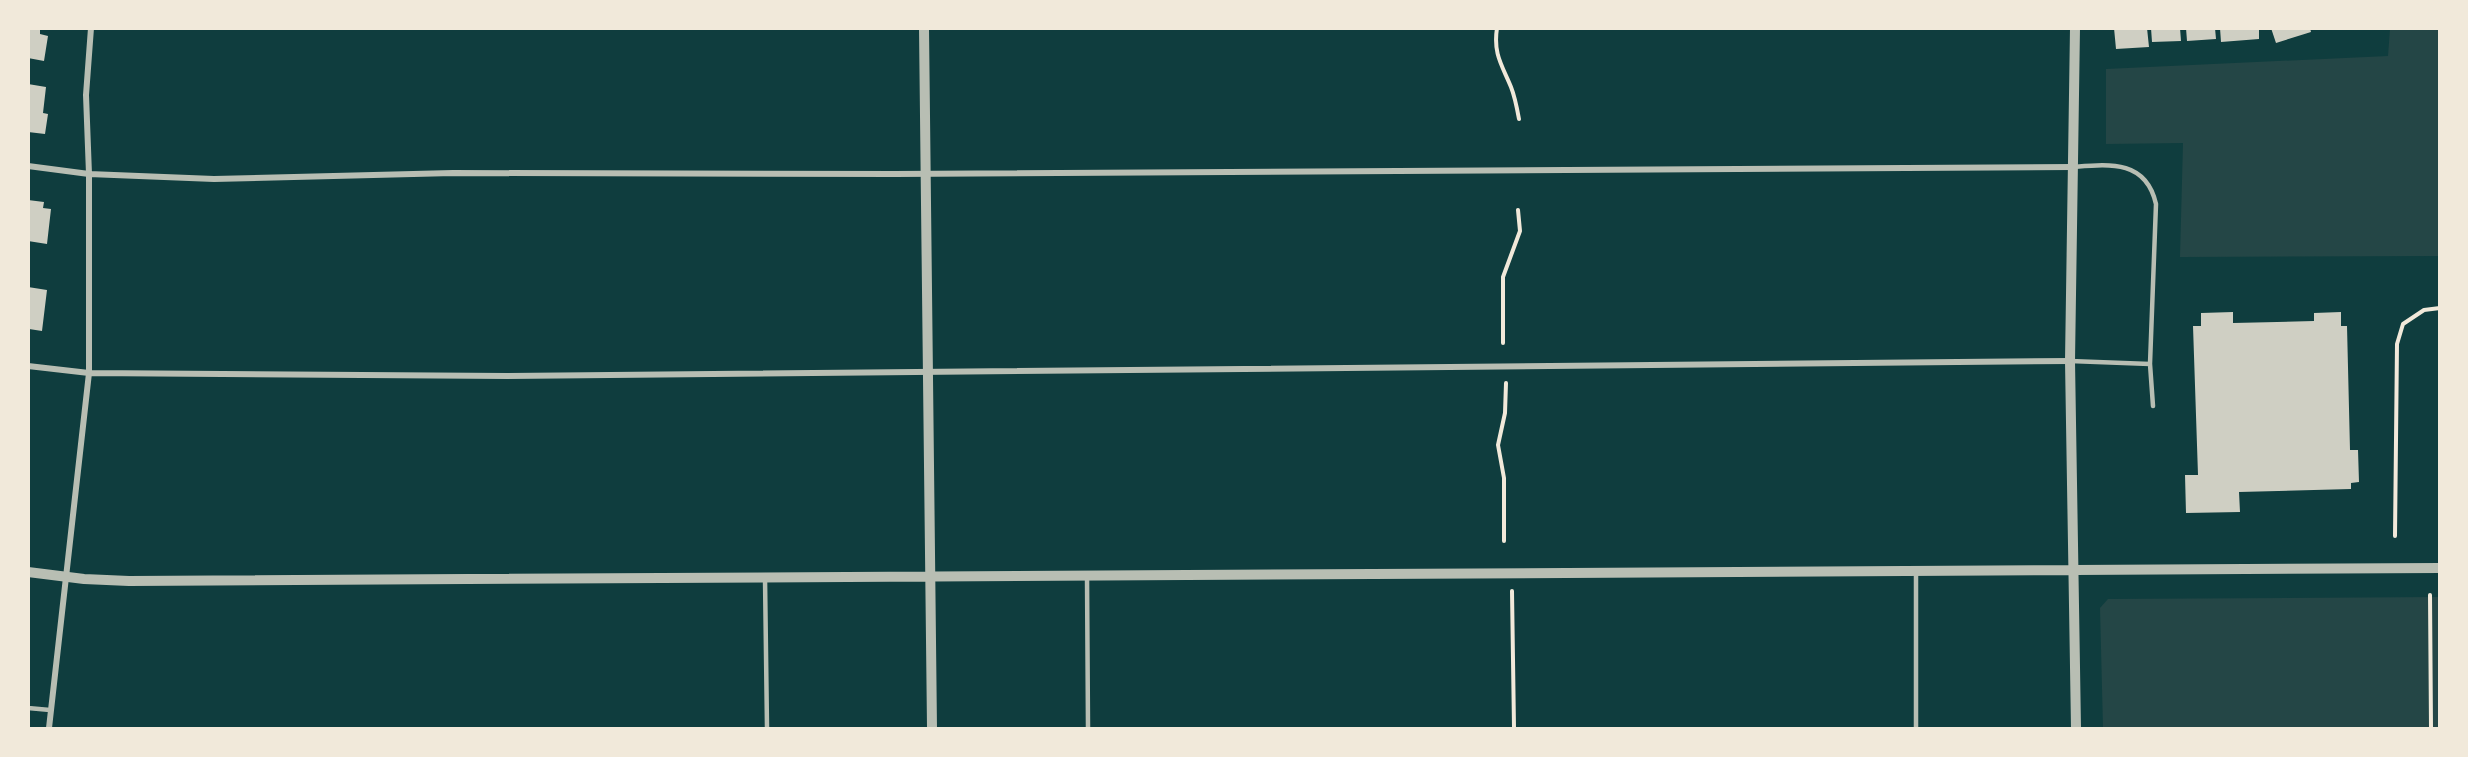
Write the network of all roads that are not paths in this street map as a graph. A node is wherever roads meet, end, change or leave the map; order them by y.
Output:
1 (91, 28) edge
2 (924, 28) edge
3 (2075, 28) edge
4 (28, 166) edge
5 (2074, 167) junction
6 (89, 174) junction
7 (925, 174) junction
8 (2070, 361) junction
9 (2150, 364) junction
10 (28, 366) edge
11 (929, 371) junction
12 (89, 372) junction
13 (2153, 405) dead end
14 (2439, 568) edge
15 (2072, 570) junction
16 (1916, 571) junction
17 (28, 572) edge
18 (1087, 576) junction
19 (66, 577) junction
20 (765, 578) junction
21 (930, 578) junction
22 (28, 708) edge
23 (50, 710) junction
24 (49, 729) edge
25 (767, 729) edge
26 (932, 729) edge
27 (1088, 729) edge
28 (1916, 729) edge
29 (2076, 729) edge

1 - 6 street
2 - 7 street
3 - 5 street
4 - 6 street
5 - 7 street
5 - 8 street
5 - 9 lane
6 - 7 street
6 - 12 street
7 - 11 street
8 - 9 lane
8 - 11 street
8 - 15 street
9 - 13 lane
10 - 12 street
11 - 12 street
11 - 21 street
12 - 19 street
14 - 15 street
15 - 16 street
15 - 29 street
16 - 18 street
16 - 28 lane
17 - 19 street
18 - 21 street
18 - 27 lane
19 - 20 street
19 - 23 street
20 - 21 street
20 - 25 lane
21 - 26 street
22 - 23 lane
23 - 24 street

